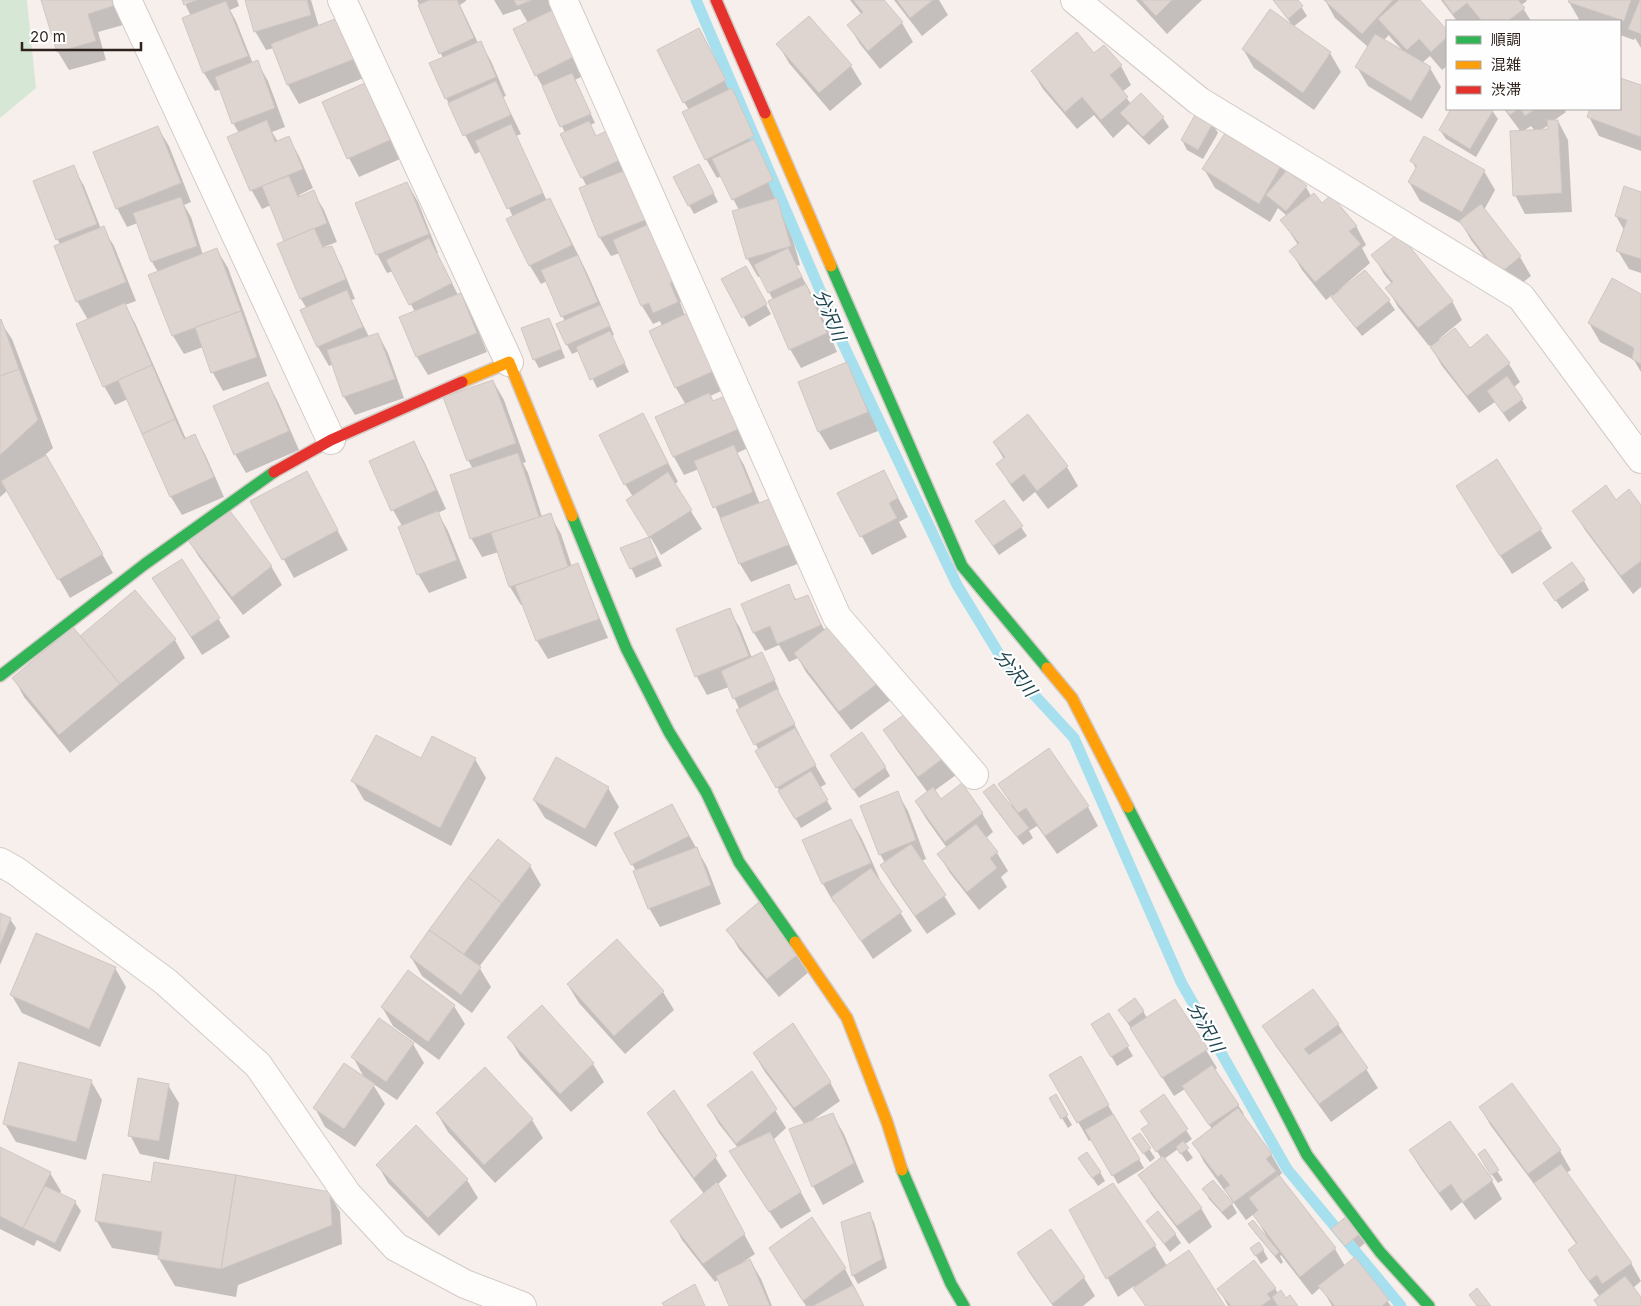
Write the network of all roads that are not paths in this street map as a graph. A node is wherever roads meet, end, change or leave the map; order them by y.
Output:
1 (127, 0) edge
2 (342, 0) edge
3 (563, 0) edge
4 (716, 0) edge
5 (1075, 0) edge
6 (509, 362) junction
7 (331, 440) junction
8 (1641, 459) edge
9 (0, 676) edge
10 (974, 775) dead end
11 (0, 862) edge
12 (522, 1306) edge
13 (964, 1306) edge
14 (1429, 1306) edge

1 - 7 street
2 - 6 street
3 - 10 street
4 - 14 street
5 - 8 street
6 - 7 street
6 - 13 street
7 - 9 street
11 - 12 street

